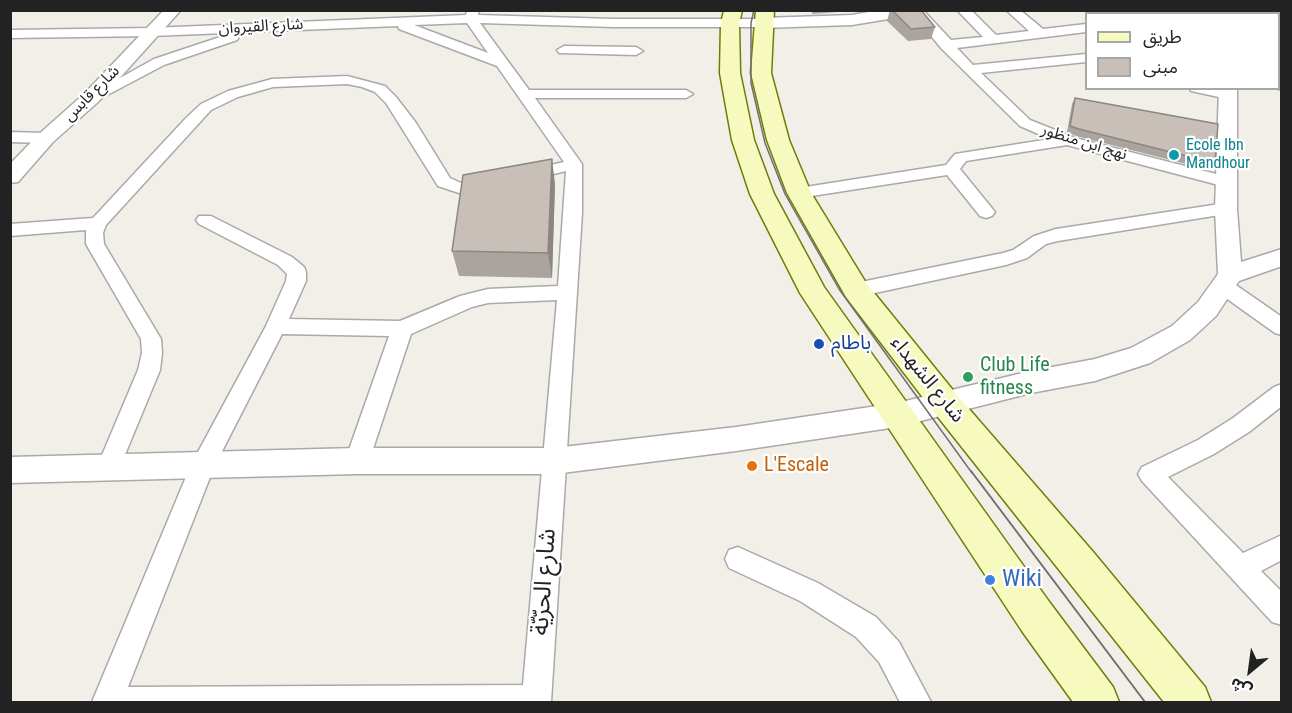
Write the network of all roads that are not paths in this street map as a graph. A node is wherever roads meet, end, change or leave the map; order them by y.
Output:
1 (173, 10) edge
2 (325, 10) edge
3 (914, 10) edge
4 (963, 10) edge
5 (1012, 10) edge
6 (472, 15) edge
7 (614, 17) edge
8 (732, 17) edge
9 (764, 17) edge
10 (392, 22) junction
11 (315, 25) junction
12 (274, 27) junction
13 (1085, 28) edge
14 (151, 32) junction
15 (1041, 34) junction
16 (13, 36) edge
17 (993, 39) junction
18 (946, 45) junction
19 (564, 50) dead end
20 (613, 51) junction
21 (636, 51) dead end
22 (1085, 58) edge
23 (502, 63) junction
24 (970, 70) junction
25 (1212, 90) edge
26 (1228, 92) edge
27 (525, 94) junction
28 (686, 94) dead end
29 (91, 98) junction
30 (10, 138) edge
31 (46, 138) junction
32 (1069, 141) junction
33 (574, 164) junction
34 (951, 169) junction
35 (10, 177) edge
36 (1226, 182) junction
37 (799, 193) junction
38 (1226, 209) junction
39 (986, 212) dead end
40 (205, 220) dead end
41 (98, 223) junction
42 (10, 230) edge
43 (1281, 257) edge
44 (1227, 280) junction
45 (856, 290) junction
46 (567, 293) junction
47 (276, 327) junction
48 (1281, 328) edge
49 (402, 329) junction
50 (1281, 393) edge
51 (945, 404) junction
52 (897, 415) junction
53 (554, 461) junction
54 (357, 462) junction
55 (203, 465) junction
56 (109, 467) junction
57 (10, 470) edge
58 (1281, 547) edge
59 (738, 559) dead end
60 (1240, 567) junction
61 (1281, 612) edge
62 (536, 701) edge
63 (107, 702) edge
64 (916, 702) edge
65 (1098, 702) edge
66 (1190, 702) edge

1 - 14 street, شارع قابس
2 - 11 street
3 - 9 street
3 - 18 street, نهج ابن منظور
4 - 17 street
5 - 15 street
6 - 7 street, شارع القيروان
6 - 10 street, شارع القيروان
6 - 23 street
7 - 8 street, شارع القيروان
7 - 20 street
8 - 9 street, شارع القيروان
8 - 52 main road, شارع الشهداء
9 - 37 main road, شارع الشهداء
10 - 11 street, شارع القيروان
10 - 23 street
11 - 12 street, شارع القيروان
12 - 14 street, شارع القيروان
12 - 29 street
13 - 15 street
14 - 16 street, شارع القيروان
14 - 29 street, شارع قابس
15 - 17 street
17 - 18 street
18 - 24 street, نهج ابن منظور
19 - 20 street
20 - 21 street
22 - 24 street
23 - 27 street
24 - 32 street, نهج ابن منظور
25 - 26 street
26 - 36 street
27 - 28 street
27 - 33 street
29 - 31 street, شارع قابس
30 - 31 street
31 - 35 street, شارع قابس
32 - 34 street
32 - 36 street, نهج ابن منظور
33 - 41 street
33 - 46 street, شارع الحرّيّة
34 - 37 street
34 - 39 street
36 - 38 street
37 - 45 main road, شارع الشهداء
38 - 44 street
38 - 45 street
40 - 47 street
41 - 42 street
41 - 56 street
43 - 44 street
44 - 48 street
44 - 51 street
45 - 51 main road, شارع الشهداء
46 - 49 street
46 - 53 street, شارع الحرّيّة
47 - 49 street
47 - 55 street
49 - 54 street
50 - 60 street
51 - 52 street
51 - 66 main road, شارع الشهداء
52 - 53 street
52 - 65 main road, شارع الشهداء
53 - 54 street
53 - 62 street, شارع الحرّيّة
54 - 55 street
55 - 56 street
55 - 63 street
56 - 57 street
58 - 60 street
59 - 64 street
60 - 61 street
62 - 63 street

